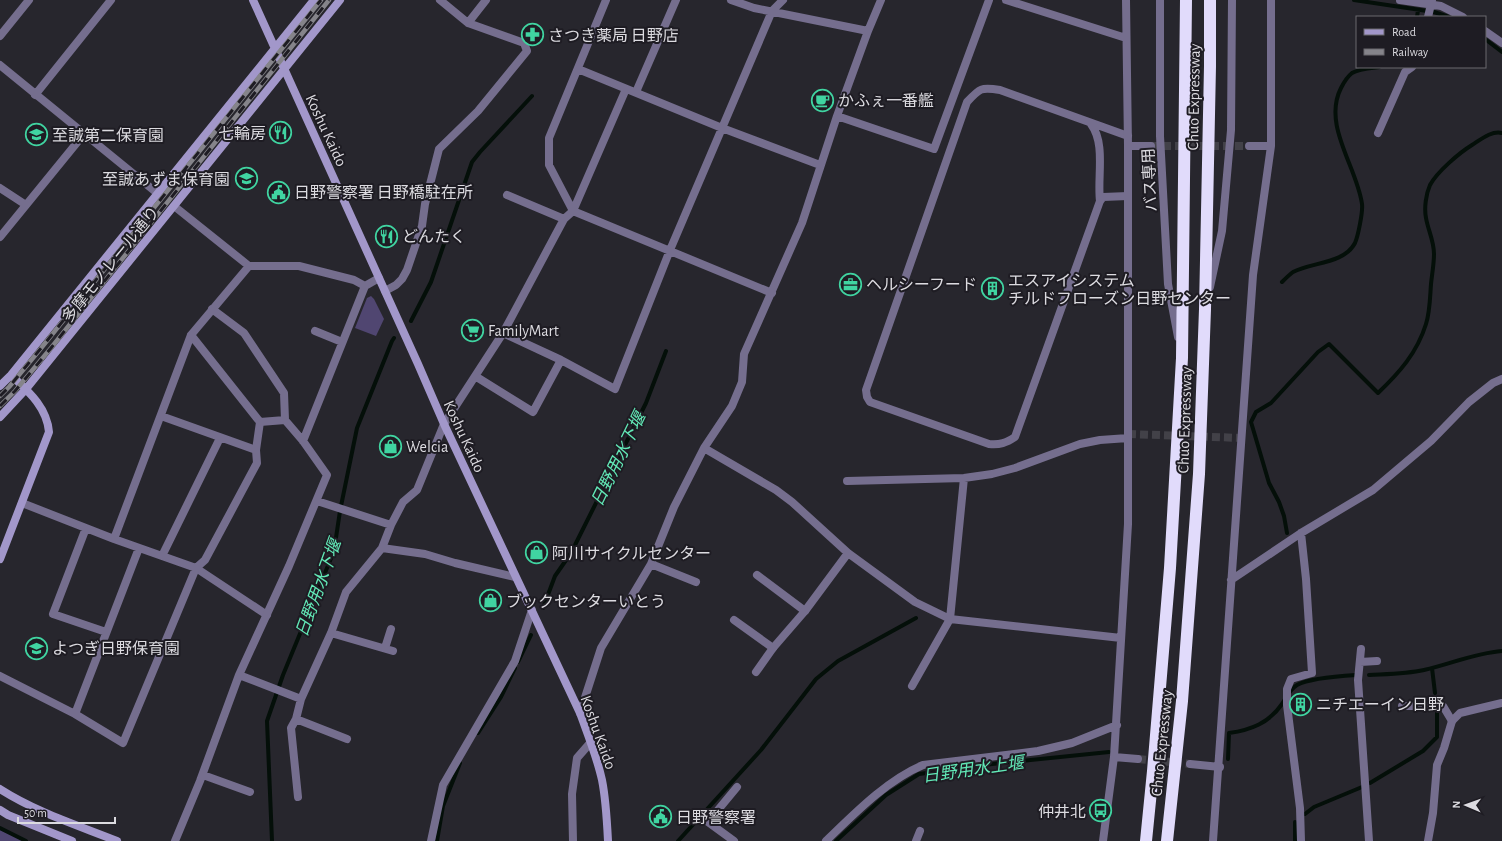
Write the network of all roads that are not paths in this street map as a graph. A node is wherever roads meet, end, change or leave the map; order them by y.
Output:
1 (29, 0) edge
2 (111, 0) edge
3 (253, 0) edge
4 (314, 0) edge
5 (340, 0) edge
6 (440, 0) edge
7 (486, 0) edge
8 (606, 0) edge
9 (676, 0) edge
10 (731, 0) edge
11 (783, 0) edge
12 (881, 0) edge
13 (989, 0) edge
14 (1006, 0) edge
15 (1126, 0) edge
16 (1160, 0) edge
17 (1186, 0) edge
18 (1210, 0) edge
19 (1232, 0) edge
20 (1271, 0) edge
21 (1400, 0) edge
22 (1430, 9) edge
23 (772, 11) junction
24 (1461, 16) edge
25 (468, 23) junction
26 (868, 31) junction
27 (1486, 32) edge
28 (0, 36) edge
29 (1126, 38) junction
30 (1502, 43) edge
31 (275, 48) junction
32 (0, 65) edge
33 (1411, 68) edge
34 (578, 69) junction
35 (284, 70) junction
36 (626, 88) junction
37 (636, 92) junction
38 (35, 94) junction
39 (837, 116) junction
40 (1091, 124) junction
41 (722, 128) junction
42 (1378, 133) dead end
43 (84, 134) junction
44 (1128, 136) junction
45 (1128, 146) junction
46 (1151, 146) tunnel mouth
47 (1249, 146) tunnel mouth
48 (1271, 146) junction
49 (820, 165) junction
50 (0, 188) edge
51 (158, 193) junction
52 (507, 194) dead end
53 (1128, 196) junction
54 (1100, 201) junction
55 (26, 205) junction
56 (174, 206) junction
57 (573, 211) junction
58 (564, 219) junction
59 (0, 237) edge
60 (670, 250) junction
61 (249, 266) junction
62 (379, 278) junction
63 (365, 286) junction
64 (385, 291) junction
65 (772, 292) junction
66 (212, 309) junction
67 (1205, 309) junction
68 (315, 332) dead end
69 (503, 333) junction
70 (191, 335) junction
71 (342, 342) junction
72 (1182, 358) junction
73 (561, 360) junction
74 (10, 375) junction
75 (474, 376) junction
76 (1502, 379) edge
77 (0, 386) edge
78 (26, 389) junction
79 (161, 416) junction
80 (0, 417) edge
81 (285, 420) junction
82 (260, 422) junction
83 (444, 424) junction
84 (220, 438) junction
85 (1128, 438) junction
86 (303, 441) junction
87 (704, 448) junction
88 (256, 450) junction
89 (964, 478) junction
90 (847, 480) dead end
91 (316, 501) junction
92 (22, 503) junction
93 (391, 525) junction
94 (86, 528) junction
95 (1301, 533) junction
96 (114, 539) junction
97 (139, 548) junction
98 (382, 548) junction
99 (848, 553) junction
100 (162, 556) junction
101 (0, 559) edge
102 (651, 564) junction
103 (196, 568) junction
104 (757, 575) dead end
105 (515, 577) junction
106 (1231, 580) junction
107 (696, 582) dead end
108 (532, 610) junction
109 (805, 611) junction
110 (267, 615) junction
111 (734, 620) dead end
112 (950, 620) junction
113 (391, 629) dead end
114 (106, 632) junction
115 (331, 633) junction
116 (1121, 638) junction
117 (384, 648) junction
118 (773, 648) junction
119 (1361, 649) dead end
120 (393, 651) dead end
121 (1377, 661) dead end
122 (1360, 662) junction
123 (756, 672) dead end
124 (239, 675) junction
125 (0, 676) edge
126 (912, 686) dead end
127 (301, 699) junction
128 (1502, 703) edge
129 (1402, 706) dead end
130 (580, 713) junction
131 (75, 714) junction
132 (296, 719) junction
133 (1452, 721) junction
134 (1116, 725) junction
135 (347, 739) dead end
136 (591, 742) junction
137 (1114, 757) junction
138 (1138, 760) tunnel mouth
139 (1190, 764) tunnel mouth
140 (1220, 767) junction
141 (203, 775) junction
142 (737, 787) dead end
143 (0, 789) edge
144 (250, 792) dead end
145 (298, 797) dead end
146 (0, 810) edge
147 (920, 831) dead end
148 (72, 841) edge
149 (117, 841) edge
150 (175, 841) edge
151 (431, 841) edge
152 (573, 841) edge
153 (608, 841) edge
154 (734, 841) edge
155 (826, 841) edge
156 (916, 841) edge
157 (1103, 841) edge
158 (1146, 841) edge
159 (1167, 841) edge
160 (1213, 841) edge
161 (1301, 841) edge
162 (1369, 841) edge
163 (1428, 841) edge

1 - 28 street
2 - 38 street
3 - 31 main road
4 - 31 main road, 多摩モノレール通り
5 - 35 main road, 多摩モノレール通り
6 - 25 street
7 - 25 street
8 - 34 street
9 - 37 street
10 - 23 street
11 - 23 street
12 - 26 street
13 - 39 street
14 - 29 street
15 - 29 street
16 - 72 street, バス専用
17 - 72 highway, Chuo Expressway
18 - 67 highway, Chuo Expressway
19 - 67 street
20 - 48 street
21 - 22 street
22 - 24 street
23 - 26 street
23 - 41 street
25 - 64 street
26 - 39 street
27 - 30 street
29 - 44 street
31 - 35 main road, Koshu Kaido
31 - 51 main road, 多摩モノレール通り
32 - 38 street
33 - 42 street
34 - 36 street
34 - 57 street
35 - 56 main road, 多摩モノレール通り
35 - 62 main road, Koshu Kaido
36 - 37 street
36 - 57 street
37 - 41 street
38 - 43 street
39 - 49 street
40 - 44 street
40 - 54 street
40 - 54 street
41 - 49 street
41 - 60 street
43 - 51 street
43 - 55 street
44 - 45 street
45 - 46 street
45 - 53 street
47 - 48 street
48 - 106 street
49 - 65 street
50 - 55 street
51 - 74 main road, 多摩モノレール通り
52 - 58 street
53 - 54 street
53 - 85 street
55 - 59 street
56 - 61 street
56 - 78 main road, 多摩モノレール通り
57 - 58 street
57 - 60 street
58 - 69 street
60 - 65 street
60 - 73 street
61 - 63 street
61 - 66 street
62 - 63 street
62 - 64 main road, Koshu Kaido
63 - 71 street
64 - 83 main road, Koshu Kaido
65 - 87 street
66 - 70 street
66 - 81 street
67 - 159 highway, Chuo Expressway
68 - 71 street
69 - 73 street
69 - 75 street
70 - 79 street
70 - 82 street
71 - 86 street
72 - 158 highway, Chuo Expressway
73 - 75 street
74 - 77 main road, 多摩モノレール通り
74 - 78 main road
75 - 83 street
76 - 95 street
78 - 80 main road, 多摩モノレール通り
78 - 92 main road
79 - 84 street
79 - 96 street
81 - 82 street
81 - 86 street
82 - 88 street
83 - 93 street
83 - 105 main road, Koshu Kaido
84 - 88 street
84 - 100 street
85 - 89 street
85 - 116 street
86 - 91 street
87 - 99 street
87 - 102 street
88 - 103 street
89 - 90 street
89 - 112 street
91 - 93 street
91 - 110 street
92 - 94 street
92 - 101 main road
93 - 98 street
94 - 96 street
94 - 114 street
95 - 106 street
95 - 161 street
96 - 97 street
97 - 100 street
97 - 114 street
98 - 105 street
98 - 115 street
99 - 109 street
99 - 112 street
100 - 103 street
102 - 107 street
102 - 130 street
103 - 110 street
103 - 131 street
104 - 109 street
105 - 108 main road, Koshu Kaido
106 - 140 street
108 - 130 main road, Koshu Kaido
108 - 151 street
109 - 118 street
110 - 124 street
111 - 118 street
112 - 116 street
112 - 126 street
113 - 117 street
114 - 131 street
115 - 117 street
115 - 127 street
116 - 134 street
117 - 120 street
118 - 123 street
119 - 122 street
121 - 122 street
122 - 162 street
124 - 127 street
124 - 141 street
125 - 131 street
127 - 132 street
128 - 133 street
129 - 133 street
130 - 136 main road, Koshu Kaido
132 - 135 street
132 - 145 street
133 - 163 street
134 - 137 street
134 - 155 street
136 - 152 street
136 - 153 main road, Koshu Kaido
137 - 138 street
137 - 157 street
139 - 140 street
140 - 160 street
141 - 144 street
141 - 150 street
142 - 154 street
143 - 149 main road
146 - 148 main road
147 - 156 street

